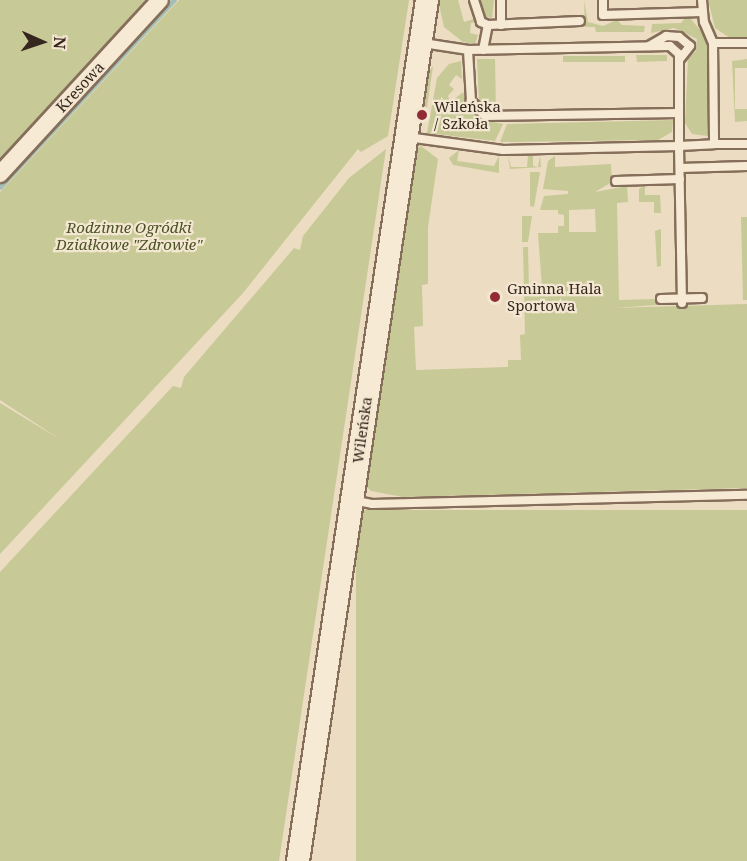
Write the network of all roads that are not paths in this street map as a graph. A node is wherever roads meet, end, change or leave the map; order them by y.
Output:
1 (160, 0) edge
2 (427, 0) edge
3 (474, 0) edge
4 (501, 0) edge
5 (603, 0) edge
6 (702, 0) edge
7 (702, 12) junction
8 (580, 21) dead end
9 (488, 25) junction
10 (501, 25) junction
11 (420, 42) junction
12 (713, 43) junction
13 (747, 43) edge
14 (648, 47) junction
15 (468, 50) junction
16 (483, 50) junction
17 (680, 59) junction
18 (679, 113) junction
19 (406, 136) junction
20 (714, 144) junction
21 (747, 144) edge
22 (679, 146) junction
23 (747, 166) edge
24 (680, 168) junction
25 (0, 174) edge
26 (680, 179) junction
27 (616, 181) dead end
28 (702, 298) dead end
29 (661, 299) dead end
30 (682, 301) junction
31 (747, 495) edge
32 (352, 500) junction
33 (298, 861) edge

1 - 25 street, Kresowa
2 - 11 street, Wileńska
3 - 9 lane
4 - 10 lane
5 - 7 lane
6 - 7 lane
7 - 12 lane
8 - 10 lane
9 - 10 lane
9 - 16 lane
11 - 15 lane
11 - 19 street, Wileńska
12 - 13 lane
12 - 20 lane
14 - 16 lane
14 - 17 lane
14 - 17 lane
15 - 16 lane
15 - 18 lane
17 - 18 lane
18 - 22 lane
19 - 22 lane
19 - 32 street, Wileńska
20 - 21 lane
20 - 22 lane
22 - 24 lane
23 - 24 lane
24 - 26 lane
26 - 27 lane
26 - 30 lane
28 - 30 lane
29 - 30 lane
31 - 32 lane
32 - 33 street, Wileńska

